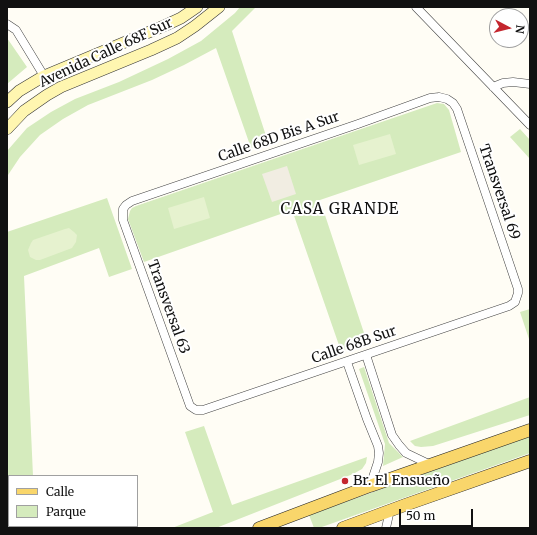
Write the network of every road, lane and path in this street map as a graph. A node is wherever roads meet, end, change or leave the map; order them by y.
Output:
1 (197, 7) edge
2 (219, 7) edge
3 (416, 7) edge
4 (7, 24) edge
5 (44, 76) junction
6 (530, 84) edge
7 (493, 87) junction
8 (447, 99) joint
9 (7, 102) edge
10 (530, 125) edge
11 (7, 129) edge
12 (123, 209) joint
13 (517, 297) joint
14 (366, 355) junction
15 (347, 362) junction
16 (196, 410) joint
17 (530, 430) edge
18 (530, 461) edge
19 (431, 465) junction
20 (370, 486) junction
21 (390, 510) junction
22 (277, 525) edge
23 (259, 528) edge
24 (343, 528) edge
25 (386, 528) edge

1 - 5 street, Avenida Calle 68F Sur
2 - 11 street, Avenida Calle 68F Sur
3 - 7 street
4 - 5 street
5 - 9 street, Avenida Calle 68F Sur
6 - 7 street
7 - 10 street
8 - 12 street, Calle 68D Bis A Sur
8 - 13 street, Transversal 69
12 - 16 street, Transversal 63
13 - 14 street, Calle 68B Sur
14 - 15 street, Calle 68B Sur
14 - 19 street
15 - 16 street, Calle 68B Sur
15 - 20 street
17 - 19 main road
18 - 21 main road
19 - 20 main road
20 - 22 main road
21 - 24 main road
21 - 25 street
22 - 23 main road

